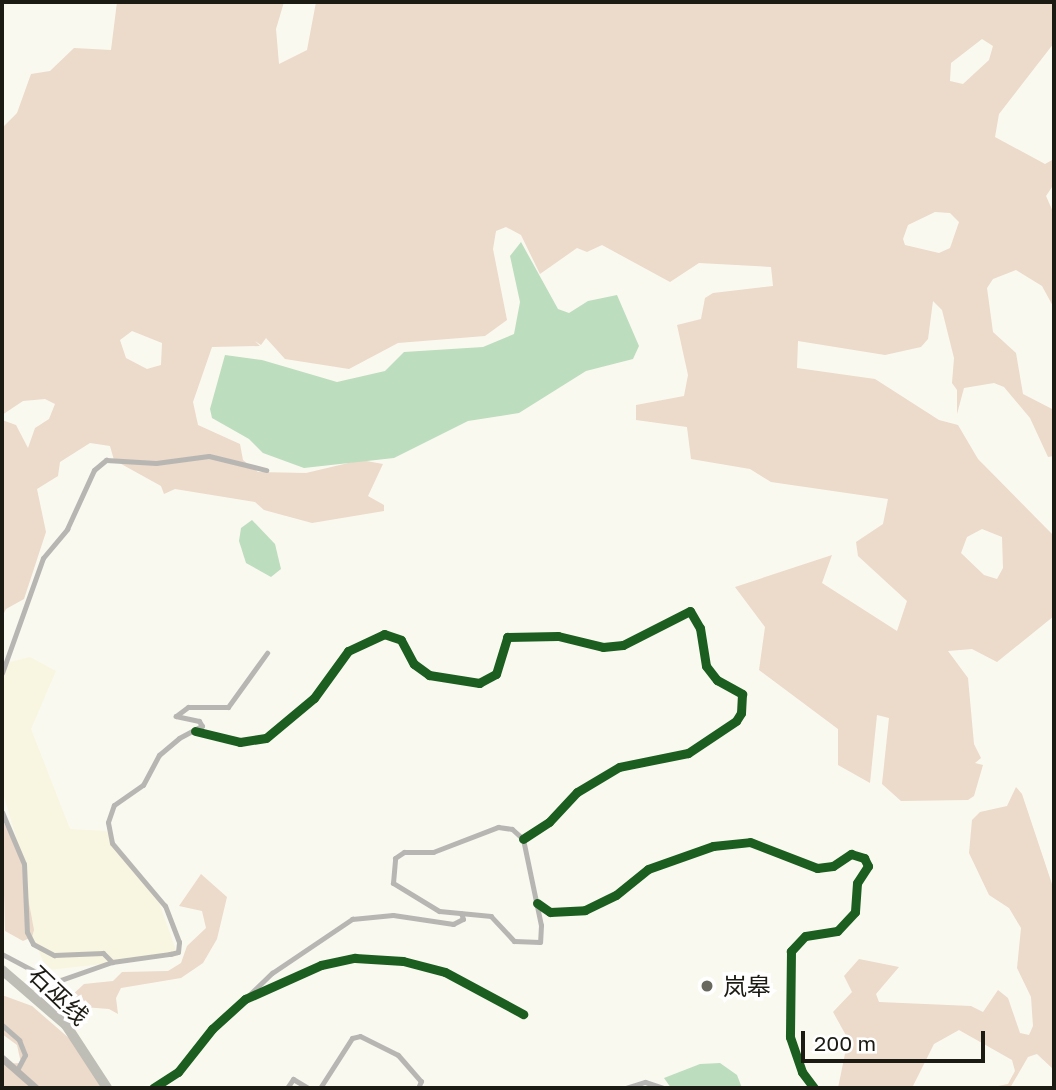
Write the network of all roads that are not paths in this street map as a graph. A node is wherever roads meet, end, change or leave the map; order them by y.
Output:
1 (266, 470) dead end
2 (267, 653) dead end
3 (2, 673) edge
4 (195, 731) junction
5 (2, 812) edge
6 (523, 839) junction
7 (537, 903) junction
8 (461, 913) junction
9 (2, 954) edge
10 (112, 961) junction
11 (2, 970) edge
12 (245, 999) junction
13 (523, 1014) dead end
14 (2, 1025) edge
15 (2, 1058) edge
16 (18, 1068) junction
17 (36, 1088) edge
18 (107, 1088) edge
19 (153, 1088) edge
20 (287, 1088) edge
21 (308, 1088) edge
22 (320, 1088) edge
23 (418, 1088) edge
24 (625, 1088) edge
25 (663, 1088) edge
26 (814, 1088) edge

1 - 3 street
2 - 4 street
4 - 6 street
4 - 10 street
5 - 10 street
6 - 7 street
6 - 8 street
7 - 8 street
7 - 26 street
8 - 12 street
9 - 10 street
11 - 18 highway, 石巫线
12 - 13 street
12 - 19 street
14 - 16 street
15 - 16 street
16 - 17 street
20 - 21 street
22 - 23 street
24 - 25 street

